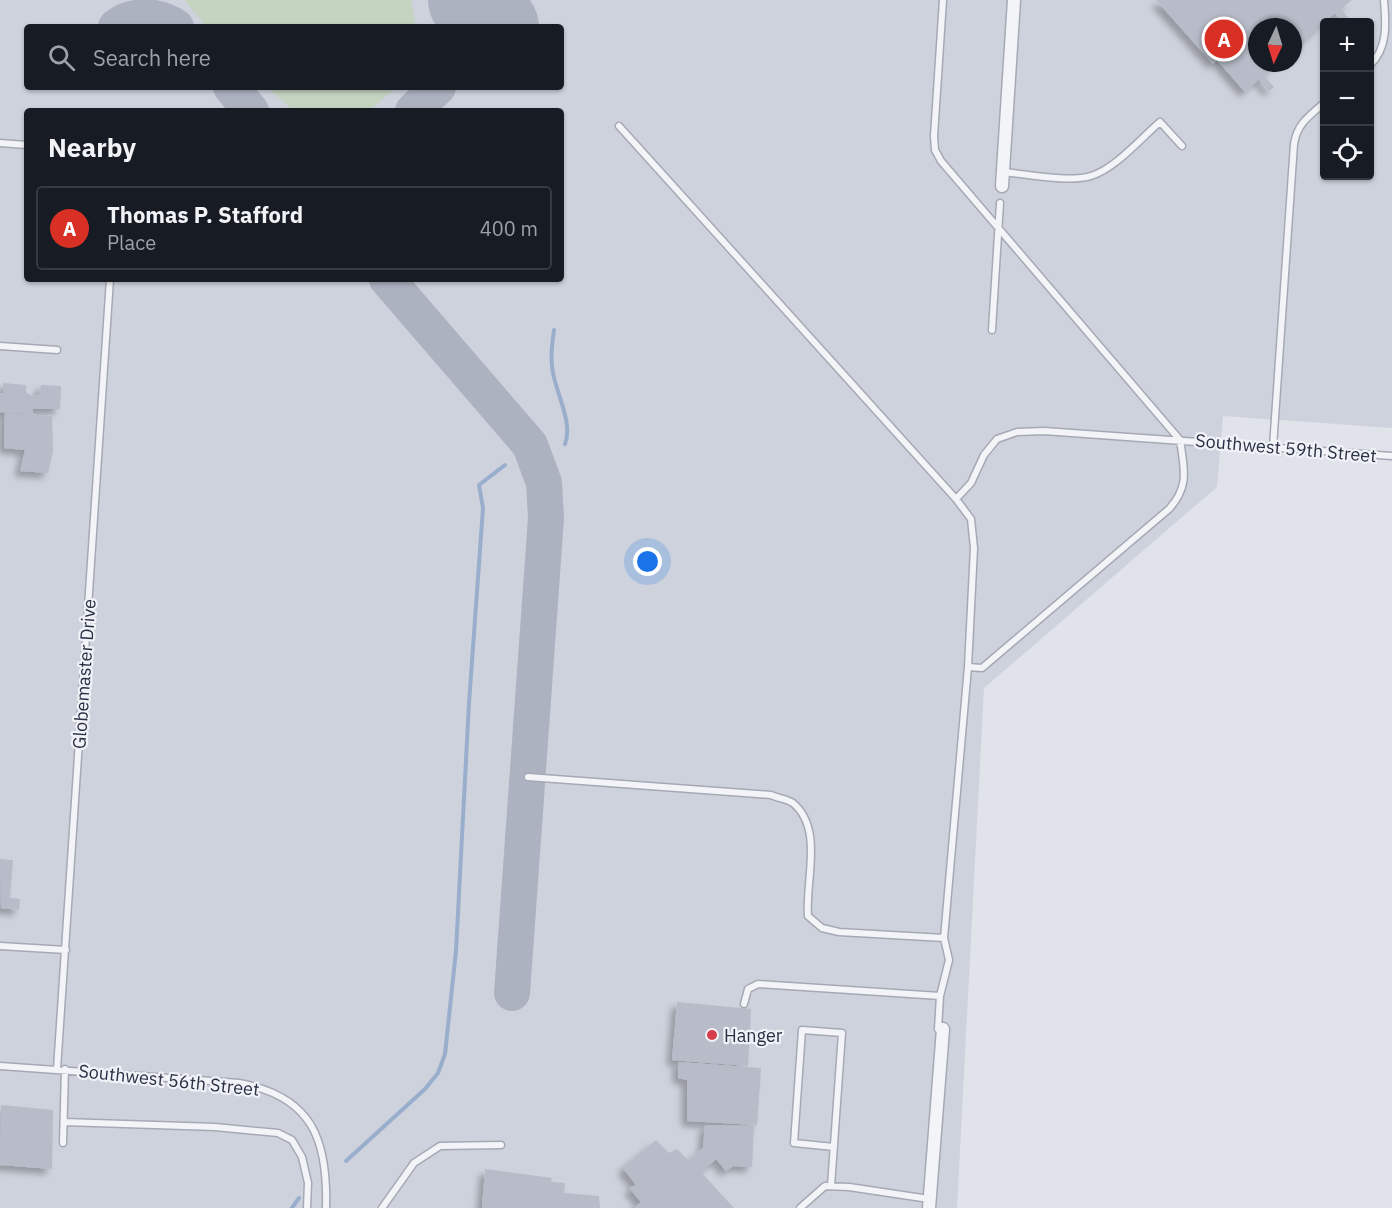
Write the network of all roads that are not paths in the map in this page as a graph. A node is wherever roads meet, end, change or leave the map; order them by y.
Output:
1 (942, 0) edge
2 (1014, 0) edge
3 (1384, 0) edge
4 (1374, 61) edge
5 (1320, 106) edge
6 (619, 126) dead end
7 (0, 143) edge
8 (24, 145) edge
9 (1182, 146) dead end
10 (1003, 172) junction
11 (1002, 186) dead end
12 (1000, 203) dead end
13 (999, 226) junction
14 (110, 282) edge
15 (992, 330) dead end
16 (0, 346) edge
17 (57, 350) dead end
18 (1180, 440) junction
19 (1274, 447) junction
20 (1392, 456) edge
21 (956, 499) junction
22 (968, 667) junction
23 (528, 777) dead end
24 (944, 938) junction
25 (0, 946) edge
26 (66, 950) junction
27 (940, 996) junction
28 (744, 1004) dead end
29 (940, 1029) joint
30 (0, 1066) edge
31 (57, 1069) junction
32 (64, 1069) junction
33 (64, 1122) junction
34 (63, 1143) dead end
35 (501, 1145) dead end
36 (834, 1147) junction
37 (831, 1186) junction
38 (929, 1203) edge
39 (307, 1208) edge
40 (326, 1208) edge
41 (382, 1208) edge
42 (800, 1208) edge

1 - 13 lane
2 - 10 street
3 - 4 lane
5 - 19 lane
6 - 21 lane
7 - 8 lane
9 - 10 lane
10 - 11 street
12 - 13 lane
13 - 15 lane
13 - 18 lane
14 - 26 lane, Globemaster Drive
16 - 17 lane
18 - 19 lane, Southwest 59th Street
18 - 21 lane, Southwest 59th Street
18 - 22 lane
19 - 20 lane, Southwest 59th Street
21 - 22 lane
22 - 24 lane
23 - 24 lane
24 - 27 lane
25 - 26 lane
26 - 31 lane, Globemaster Drive
27 - 28 lane
27 - 29 lane
29 - 38 street
30 - 31 lane, Southwest 56th Street
31 - 32 lane, Southwest 56th Street
32 - 33 lane
32 - 40 lane, Southwest 56th Street
33 - 34 lane
33 - 39 lane
35 - 41 lane
36 - 36 lane
36 - 37 lane
37 - 38 lane
37 - 42 lane

